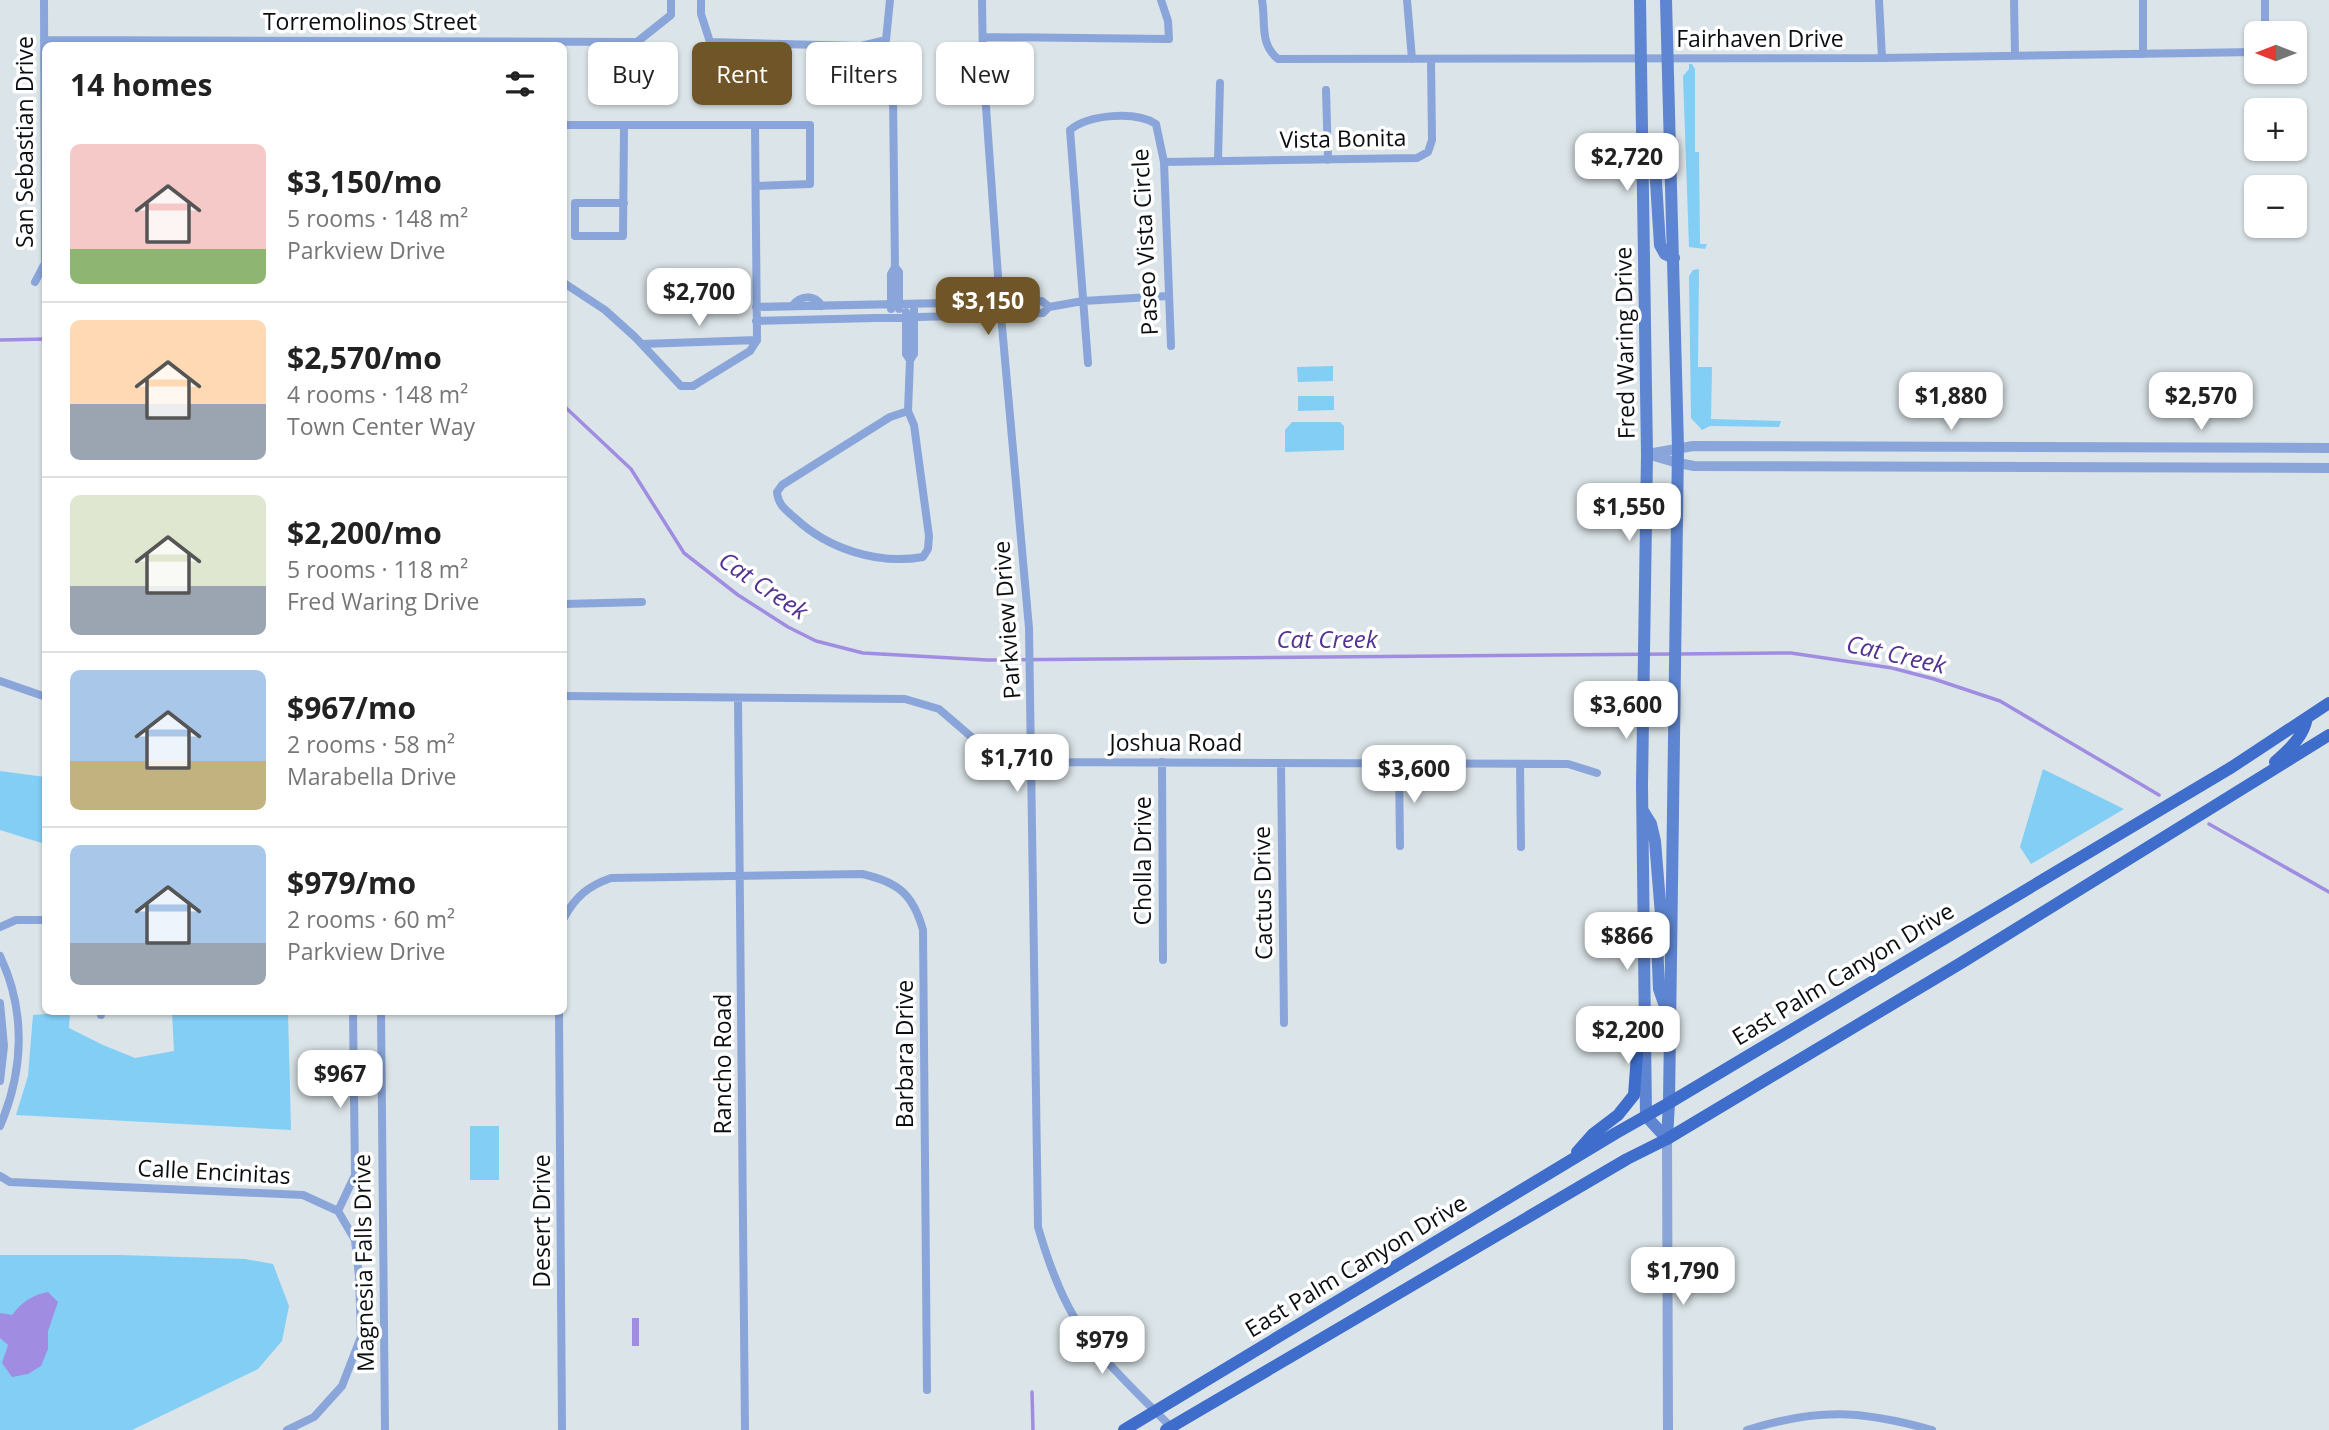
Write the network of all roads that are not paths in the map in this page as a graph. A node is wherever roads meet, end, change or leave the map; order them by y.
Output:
1 (44, 0) edge
2 (671, 0) edge
3 (701, 0) edge
4 (890, 0) edge
5 (982, 0) edge
6 (1161, 0) edge
7 (1262, 0) edge
8 (1407, 0) edge
9 (1640, 0) edge
10 (1666, 0) edge
11 (1879, 0) edge
12 (2014, 0) edge
13 (2143, 0) edge
14 (2264, 0) edge
15 (2265, 21) edge
16 (983, 37) junction
17 (44, 40) joint
18 (2244, 52) edge
19 (2143, 54) junction
20 (2015, 55) junction
21 (1641, 58) junction
22 (1667, 58) junction
23 (1882, 58) junction
24 (1412, 59) junction
25 (1431, 59) junction
26 (1220, 83) dead end
27 (1326, 90) dead end
28 (893, 105) edge
29 (567, 125) edge
30 (755, 125) junction
31 (624, 126) junction
32 (1643, 131) junction
33 (1219, 160) junction
34 (1328, 160) junction
35 (1164, 162) junction
36 (756, 186) junction
37 (624, 204) junction
38 (1674, 258) junction
39 (42, 269) edge
40 (35, 282) dead end
41 (567, 285) edge
42 (1168, 296) junction
43 (1083, 301) junction
44 (903, 304) junction
45 (1000, 304) junction
46 (838, 305) junction
47 (792, 306) junction
48 (756, 307) junction
49 (1049, 307) junction
50 (1001, 315) junction
51 (902, 316) junction
52 (838, 318) junction
53 (793, 320) junction
54 (757, 321) junction
55 (757, 340) junction
56 (642, 344) junction
57 (1171, 346) dead end
58 (1088, 363) dead end
59 (908, 411) junction
60 (1678, 447) junction
61 (2329, 448) edge
62 (1647, 454) junction
63 (1678, 463) junction
64 (2329, 468) edge
65 (642, 602) dead end
66 (567, 604) edge
67 (0, 681) edge
68 (42, 696) edge
69 (567, 696) edge
70 (738, 698) junction
71 (2329, 703) edge
72 (2307, 719) junction
73 (2329, 736) edge
74 (1031, 762) junction
75 (1162, 762) junction
76 (1281, 762) junction
77 (1520, 764) junction
78 (1399, 765) junction
79 (1597, 773) dead end
80 (2260, 777) junction
81 (1642, 810) junction
82 (1400, 846) dead end
83 (1521, 847) dead end
84 (740, 877) junction
85 (567, 912) edge
86 (42, 920) edge
87 (1671, 926) junction
88 (0, 927) edge
89 (1643, 928) junction
90 (0, 956) edge
91 (1163, 960) dead end
92 (0, 1003) edge
93 (353, 1015) edge
94 (381, 1015) edge
95 (559, 1015) edge
96 (1644, 1016) junction
97 (1669, 1017) junction
98 (1284, 1023) dead end
99 (0, 1081) edge
100 (1669, 1103) junction
101 (1646, 1116) junction
102 (0, 1126) edge
103 (1667, 1139) junction
104 (1568, 1162) junction
105 (0, 1176) edge
106 (338, 1211) junction
107 (927, 1390) dead end
108 (1155, 1411) junction
109 (1171, 1429) edge
110 (287, 1430) edge
111 (385, 1430) edge
112 (562, 1430) edge
113 (745, 1430) edge
114 (1124, 1430) edge
115 (1668, 1430) edge
116 (1747, 1430) edge
117 (1932, 1430) edge

1 - 17 street, San Sebastian Drive
2 - 17 street, Torremolinos Street
3 - 4 street
5 - 16 street, Parkview Drive
6 - 16 street
7 - 24 street, Fairhaven Drive
8 - 24 street
9 - 21 main road, Fred Waring Drive
10 - 22 main road
11 - 23 street
12 - 20 street
13 - 19 street
14 - 15 street
16 - 45 street, Parkview Drive
18 - 19 street, Fairhaven Drive
19 - 20 street, Fairhaven Drive
20 - 23 street, Fairhaven Drive
21 - 22 street, Fairhaven Drive
21 - 25 street, Fairhaven Drive
21 - 32 main road, Fred Waring Drive
22 - 23 street, Fairhaven Drive
22 - 38 main road
24 - 25 street, Fairhaven Drive
25 - 34 street, Vista Bonita
26 - 33 street
27 - 34 street
28 - 44 street
29 - 31 street
30 - 31 street
30 - 36 street
30 - 36 street
31 - 37 street
32 - 38 main road
32 - 62 main road, Fred Waring Drive
33 - 34 street, Vista Bonita
33 - 35 street, Vista Bonita
35 - 42 street, Paseo Vista Circle
35 - 43 street, Paseo Vista Circle
36 - 48 street
37 - 37 street
38 - 60 main road
39 - 40 street, San Sebastian Drive
41 - 56 street
42 - 43 street
42 - 57 street, Paseo Vista Circle
43 - 49 street
43 - 58 street, Paseo Vista Circle
44 - 45 street
44 - 46 street
44 - 51 street
44 - 51 street
45 - 49 street
45 - 50 street, Parkview Drive
46 - 47 street
46 - 52 street
47 - 48 street
47 - 53 street
48 - 54 street
49 - 50 street
50 - 51 street
50 - 74 street, Parkview Drive
51 - 52 street
51 - 59 street
52 - 53 street
53 - 54 street
54 - 55 street
55 - 56 street
55 - 56 street
59 - 59 street
60 - 61 street
60 - 62 street
60 - 63 main road
62 - 63 street
62 - 81 main road, Fred Waring Drive
63 - 64 street
63 - 87 main road
65 - 66 street
67 - 68 street
69 - 70 street, Joshua Road
70 - 74 street, Joshua Road
70 - 84 street, Rancho Road
71 - 72 main road, East Palm Canyon Drive
72 - 80 main road
72 - 100 main road, East Palm Canyon Drive
73 - 80 main road, East Palm Canyon Drive
74 - 75 street, Joshua Road
74 - 108 street, Parkview Drive
75 - 76 street, Joshua Road
75 - 91 street, Cholla Drive
76 - 78 street, Joshua Road
76 - 98 street, Cactus Drive
77 - 78 street, Joshua Road
77 - 79 street, Joshua Road
77 - 83 street
78 - 82 street
80 - 103 main road, East Palm Canyon Drive
81 - 87 main road
81 - 89 main road, Fred Waring Drive
84 - 85 street
84 - 107 street, Barbara Drive
84 - 113 street, Rancho Road
86 - 88 street
87 - 97 main road
89 - 96 main road, Fred Waring Drive
89 - 97 main road
90 - 102 street
92 - 99 street
93 - 106 street
94 - 111 street, Magnesia Falls Drive
95 - 112 street, Desert Drive
96 - 101 main road, Fred Waring Drive
96 - 104 main road
97 - 100 main road
100 - 101 main road, East Palm Canyon Drive
100 - 103 main road
101 - 103 main road
101 - 104 main road, East Palm Canyon Drive
103 - 109 main road, East Palm Canyon Drive
103 - 115 street
104 - 108 main road, East Palm Canyon Drive
105 - 106 street, Calle Encinitas
106 - 110 street
108 - 109 street, Parkview Drive
108 - 114 main road, East Palm Canyon Drive
116 - 117 street

